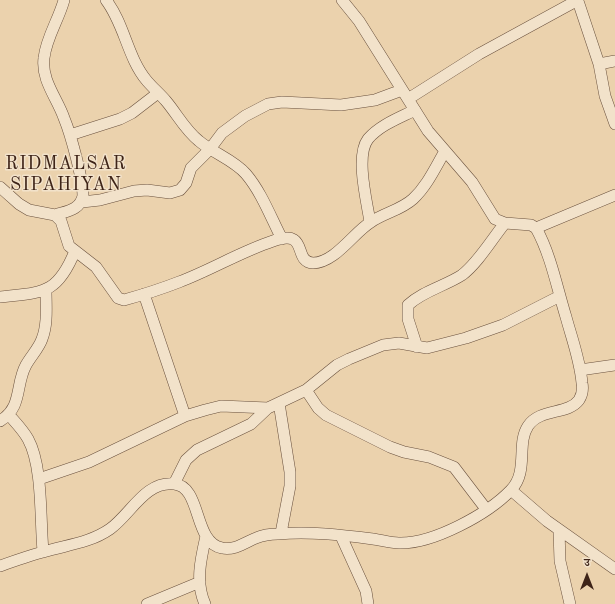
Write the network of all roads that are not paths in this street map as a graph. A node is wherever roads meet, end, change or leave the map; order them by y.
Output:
1 (64, 0) edge
2 (106, 0) edge
3 (342, 0) edge
4 (578, 0) edge
5 (615, 61) edge
6 (599, 64) junction
7 (158, 93) junction
8 (405, 94) junction
9 (415, 110) junction
10 (615, 124) edge
11 (70, 135) junction
12 (210, 149) junction
13 (444, 151) junction
14 (0, 187) edge
15 (615, 195) edge
16 (82, 202) junction
17 (55, 215) junction
18 (370, 222) junction
19 (505, 223) junction
20 (536, 228) junction
21 (282, 239) junction
22 (75, 251) junction
23 (46, 290) junction
24 (144, 294) junction
25 (560, 296) junction
26 (0, 297) edge
27 (417, 347) junction
28 (615, 365) edge
29 (580, 370) junction
30 (306, 390) junction
31 (279, 403) junction
32 (268, 408) junction
33 (185, 416) junction
34 (4, 418) edge
35 (39, 479) junction
36 (174, 484) junction
37 (511, 490) junction
38 (486, 509) junction
39 (559, 531) junction
40 (281, 533) junction
41 (206, 536) junction
42 (341, 536) junction
43 (43, 552) junction
44 (0, 566) edge
45 (615, 569) edge
46 (200, 582) junction
47 (147, 604) edge
48 (205, 604) edge
49 (368, 604) edge
50 (570, 604) edge

1 - 11 street
2 - 7 street
3 - 8 street
4 - 6 street
4 - 8 street
5 - 6 street
6 - 10 street
7 - 11 street
7 - 12 street
8 - 9 street
8 - 12 street
9 - 13 street
9 - 18 street
11 - 16 street
12 - 16 street
12 - 21 street
13 - 18 street
13 - 19 street
14 - 17 street
15 - 20 street
16 - 17 street
17 - 22 street
18 - 21 street
19 - 20 street
19 - 27 street
20 - 25 street
21 - 24 street
22 - 23 street
22 - 24 street
23 - 26 street
23 - 34 street
24 - 33 street
25 - 27 street
25 - 29 street
27 - 30 street
28 - 29 street
29 - 37 street
30 - 31 street
30 - 38 street
31 - 32 street
31 - 40 street
32 - 33 street
32 - 36 street
33 - 35 street
34 - 35 street
35 - 43 street
36 - 41 street
36 - 43 street
37 - 38 street
37 - 39 street
38 - 42 street
39 - 45 street
39 - 50 street
40 - 41 street
40 - 42 street
41 - 46 street
42 - 49 street
43 - 44 street
46 - 47 street
46 - 48 street

